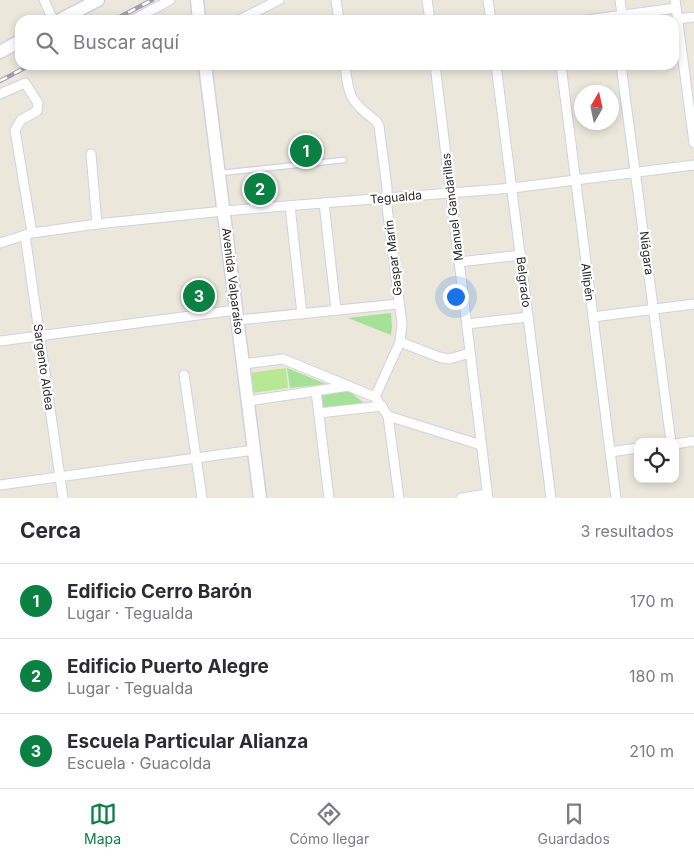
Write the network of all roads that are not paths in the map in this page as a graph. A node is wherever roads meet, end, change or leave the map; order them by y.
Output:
1 (44, 0) edge
2 (98, 0) edge
3 (170, 0) edge
4 (197, 0) edge
5 (279, 0) edge
6 (336, 0) edge
7 (427, 0) edge
8 (488, 0) edge
9 (620, 0) edge
10 (676, 4) edge
11 (51, 15) edge
12 (70, 15) edge
13 (143, 15) edge
14 (198, 15) edge
15 (249, 15) edge
16 (338, 15) edge
17 (429, 15) edge
18 (490, 15) edge
19 (617, 15) edge
20 (626, 15) edge
21 (694, 17) edge
22 (679, 19) edge
23 (679, 27) edge
24 (15, 44) edge
25 (0, 52) edge
26 (206, 70) edge
27 (346, 70) edge
28 (436, 70) edge
29 (497, 70) edge
30 (562, 70) edge
31 (622, 70) edge
32 (0, 94) edge
33 (694, 143) edge
34 (91, 154) dead end
35 (344, 160) dead end
36 (694, 165) edge
37 (636, 172) junction
38 (219, 173) junction
39 (575, 180) junction
40 (512, 188) junction
41 (450, 193) junction
42 (387, 198) junction
43 (324, 203) junction
44 (290, 206) junction
45 (224, 211) junction
46 (98, 224) junction
47 (29, 234) junction
48 (0, 243) edge
49 (520, 255) junction
50 (459, 262) junction
51 (398, 304) junction
52 (694, 304) edge
53 (654, 309) junction
54 (336, 310) junction
55 (302, 314) junction
56 (237, 315) junction
57 (528, 317) junction
58 (593, 317) junction
59 (466, 324) junction
60 (39, 336) junction
61 (0, 341) edge
62 (400, 342) junction
63 (470, 353) junction
64 (243, 364) junction
65 (184, 375) dead end
66 (350, 386) junction
67 (316, 391) junction
68 (375, 397) junction
69 (248, 401) junction
70 (382, 406) junction
71 (319, 413) junction
72 (388, 416) junction
73 (670, 438) edge
74 (694, 441) edge
75 (679, 443) edge
76 (481, 445) junction
77 (634, 449) edge
78 (254, 450) junction
79 (610, 452) junction
80 (196, 458) junction
81 (60, 476) junction
82 (0, 485) edge
83 (488, 496) edge
84 (63, 498) edge
85 (202, 498) edge
86 (260, 498) edge
87 (329, 498) edge
88 (399, 498) edge
89 (461, 498) edge
90 (552, 498) edge
91 (616, 498) edge

1 - 11 street
2 - 12 main road
3 - 13 street
4 - 14 main road
5 - 15 street
6 - 16 street
7 - 17 street
8 - 18 street
9 - 19 street
10 - 20 street
21 - 22 street
23 - 33 street
24 - 25 main road
26 - 38 main road, Avenida Valparaíso
27 - 42 street, Gaspar Marín
28 - 41 street, Manuel Gandarillas
29 - 40 street, Belgrado
30 - 39 street, Allipén
31 - 37 street, Niágara
32 - 47 street, Sargento Aldea
34 - 46 street
35 - 38 lane
36 - 37 street, Tegualda
37 - 39 street, Tegualda
37 - 53 street, Niágara
38 - 45 main road, Avenida Valparaíso
39 - 40 street, Tegualda
39 - 58 street, Allipén
40 - 41 street, Tegualda
40 - 49 street, Belgrado
41 - 42 street, Tegualda
41 - 50 street, Manuel Gandarillas
42 - 43 street, Tegualda
42 - 51 street, Gaspar Marín
43 - 44 street, Tegualda
43 - 54 street
44 - 45 street, Tegualda
44 - 55 street
45 - 46 street, Tegualda
45 - 56 main road, Avenida Valparaíso
46 - 47 street, Tegualda
47 - 48 street, Tegualda
47 - 60 street, Sargento Aldea
49 - 50 street
49 - 57 street, Belgrado
50 - 59 street, Manuel Gandarillas
51 - 54 street
51 - 62 street, Gaspar Marín
52 - 53 street
53 - 58 street
53 - 73 street, Niágara
54 - 55 street
55 - 56 street
56 - 60 street
56 - 64 main road, Avenida Valparaíso
57 - 59 street
57 - 90 street, Belgrado
58 - 79 street, Allipén
59 - 63 street, Manuel Gandarillas
60 - 61 street
60 - 81 street, Sargento Aldea
62 - 63 street
62 - 68 street, Gaspar Marín
63 - 76 street, Manuel Gandarillas
64 - 66 street
64 - 69 main road, Avenida Valparaíso
65 - 80 street
66 - 67 street
66 - 68 street
67 - 69 street
67 - 71 street
68 - 70 street
69 - 78 main road, Avenida Valparaíso
70 - 71 street
70 - 72 street
71 - 87 street
72 - 76 street
72 - 88 street
74 - 75 street
76 - 83 street, Manuel Gandarillas
77 - 79 street
78 - 80 street
78 - 86 main road, Avenida Valparaíso
79 - 91 street, Allipén
80 - 81 street
80 - 85 street
81 - 82 street
81 - 84 street, Sargento Aldea
83 - 89 street

